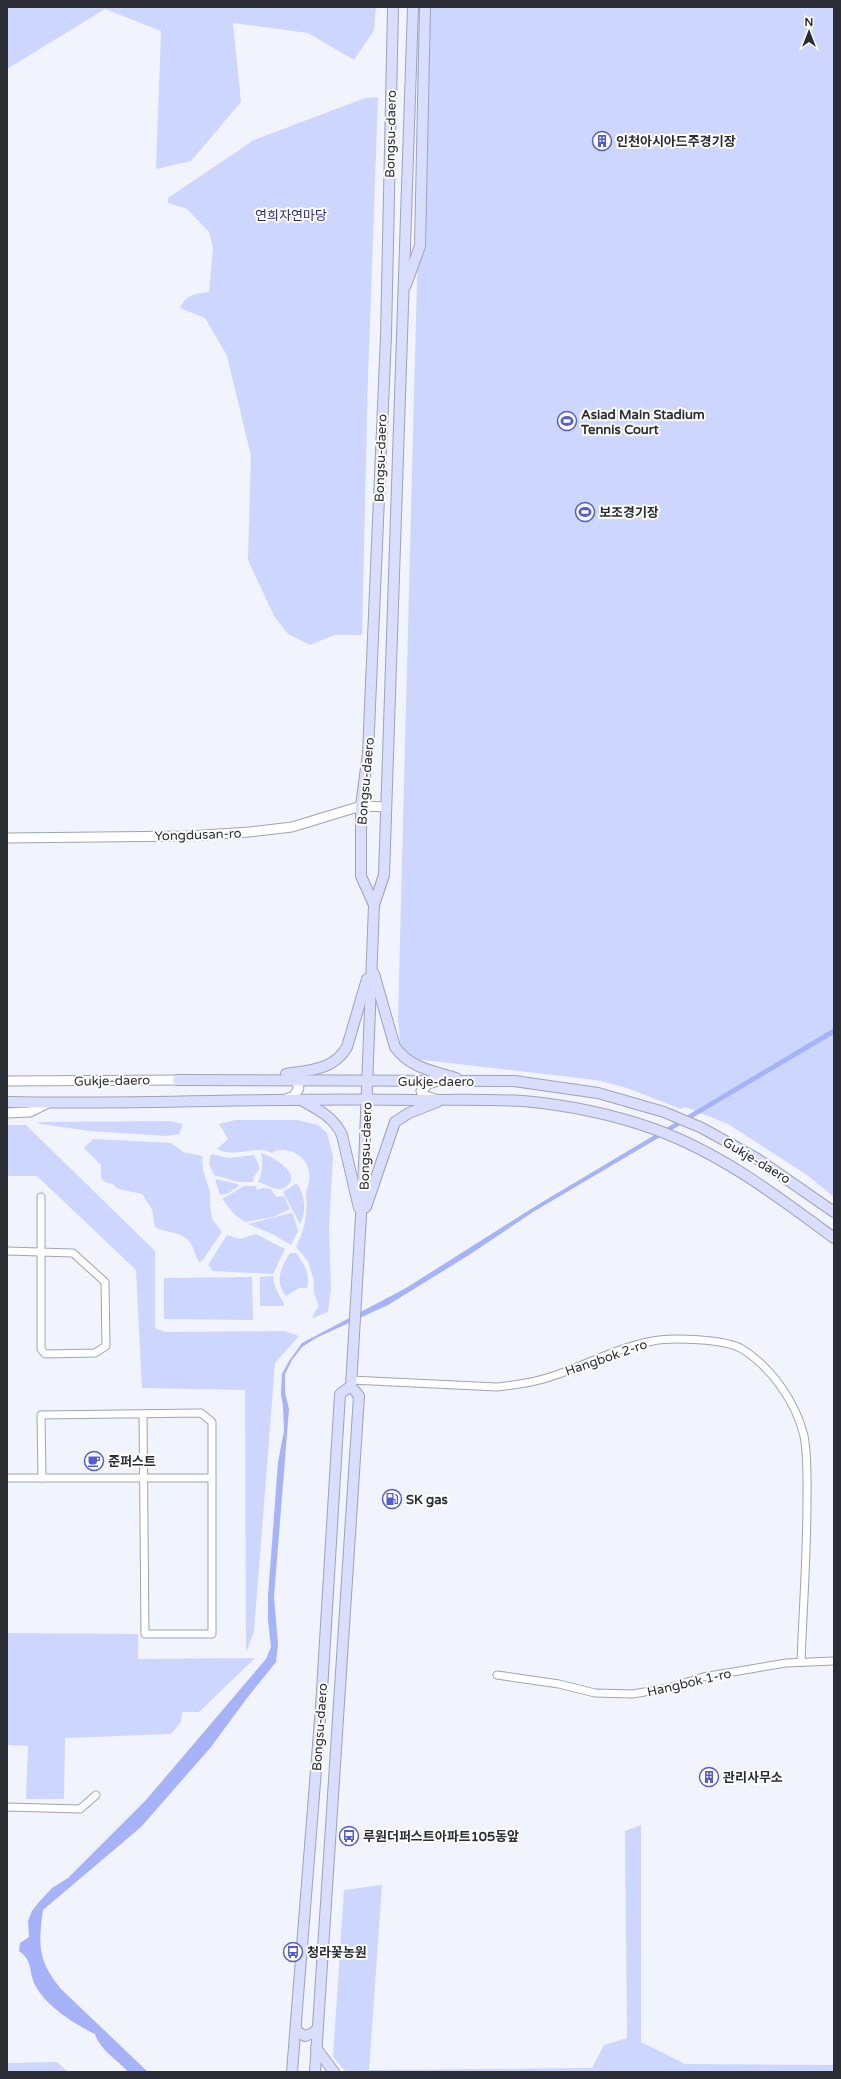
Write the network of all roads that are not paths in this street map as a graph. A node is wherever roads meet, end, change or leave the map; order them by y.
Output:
1 (393, 7) edge
2 (413, 7) edge
3 (425, 7) edge
4 (403, 295) junction
5 (361, 806) junction
6 (386, 807) junction
7 (7, 838) edge
8 (374, 905) junction
9 (371, 965) junction
10 (260, 1079) junction
11 (289, 1079) junction
12 (178, 1080) joint
13 (367, 1080) junction
14 (7, 1081) edge
15 (443, 1081) junction
16 (465, 1081) junction
17 (286, 1099) junction
18 (299, 1099) junction
19 (367, 1099) junction
20 (439, 1100) junction
21 (8, 1102) edge
22 (48, 1103) junction
23 (7, 1113) edge
24 (41, 1197) dead end
25 (834, 1212) edge
26 (361, 1219) junction
27 (834, 1238) edge
28 (7, 1251) edge
29 (40, 1252) junction
30 (351, 1383) junction
31 (142, 1414) junction
32 (7, 1478) edge
33 (42, 1478) junction
34 (144, 1478) junction
35 (211, 1478) junction
36 (834, 1661) edge
37 (801, 1662) junction
38 (497, 1675) dead end
39 (96, 1795) dead end
40 (7, 1807) edge
41 (296, 2028) junction
42 (318, 2028) junction
43 (316, 2048) junction
44 (292, 2072) edge
45 (315, 2072) edge
46 (334, 2072) edge

1 - 5 main road, Bongsu-daero
2 - 4 main road, Bongsu-daero
3 - 4 main road
4 - 6 main road, Bongsu-daero
5 - 6 street, Yongdusan-ro
5 - 7 street, Yongdusan-ro
5 - 8 main road, Bongsu-daero
6 - 8 main road, Bongsu-daero
8 - 9 main road, Bongsu-daero
9 - 10 main road
9 - 13 main road, Bongsu-daero
9 - 16 main road
10 - 11 main road, Gukje-daero
10 - 12 main road, Gukje-daero
11 - 13 main road, Gukje-daero
11 - 17 street
12 - 14 street, Gukje-daero
13 - 15 main road, Gukje-daero
13 - 19 main road, Bongsu-daero
15 - 16 main road, Gukje-daero
15 - 20 street
16 - 25 main road, Gukje-daero
17 - 18 main road, Gukje-daero
17 - 22 main road, Gukje-daero
18 - 19 main road, Gukje-daero
18 - 26 main road
19 - 20 main road, Gukje-daero
19 - 26 main road, Bongsu-daero
20 - 26 main road
20 - 27 main road, Gukje-daero
21 - 22 main road, Gukje-daero
22 - 23 street
24 - 29 street
26 - 30 main road, Bongsu-daero
28 - 29 street
29 - 29 street
30 - 37 street, Hangbok 2-ro
30 - 41 main road, Bongsu-daero
30 - 42 main road, Bongsu-daero
31 - 33 street
31 - 34 street
31 - 35 street
32 - 33 street
33 - 34 street
34 - 35 street
34 - 35 street
36 - 37 street, Hangbok 1-ro
37 - 38 street, Hangbok 1-ro
39 - 40 street
41 - 42 main road
41 - 44 main road, Bongsu-daero
42 - 43 main road, Bongsu-daero
43 - 45 main road, Bongsu-daero
43 - 46 main road

